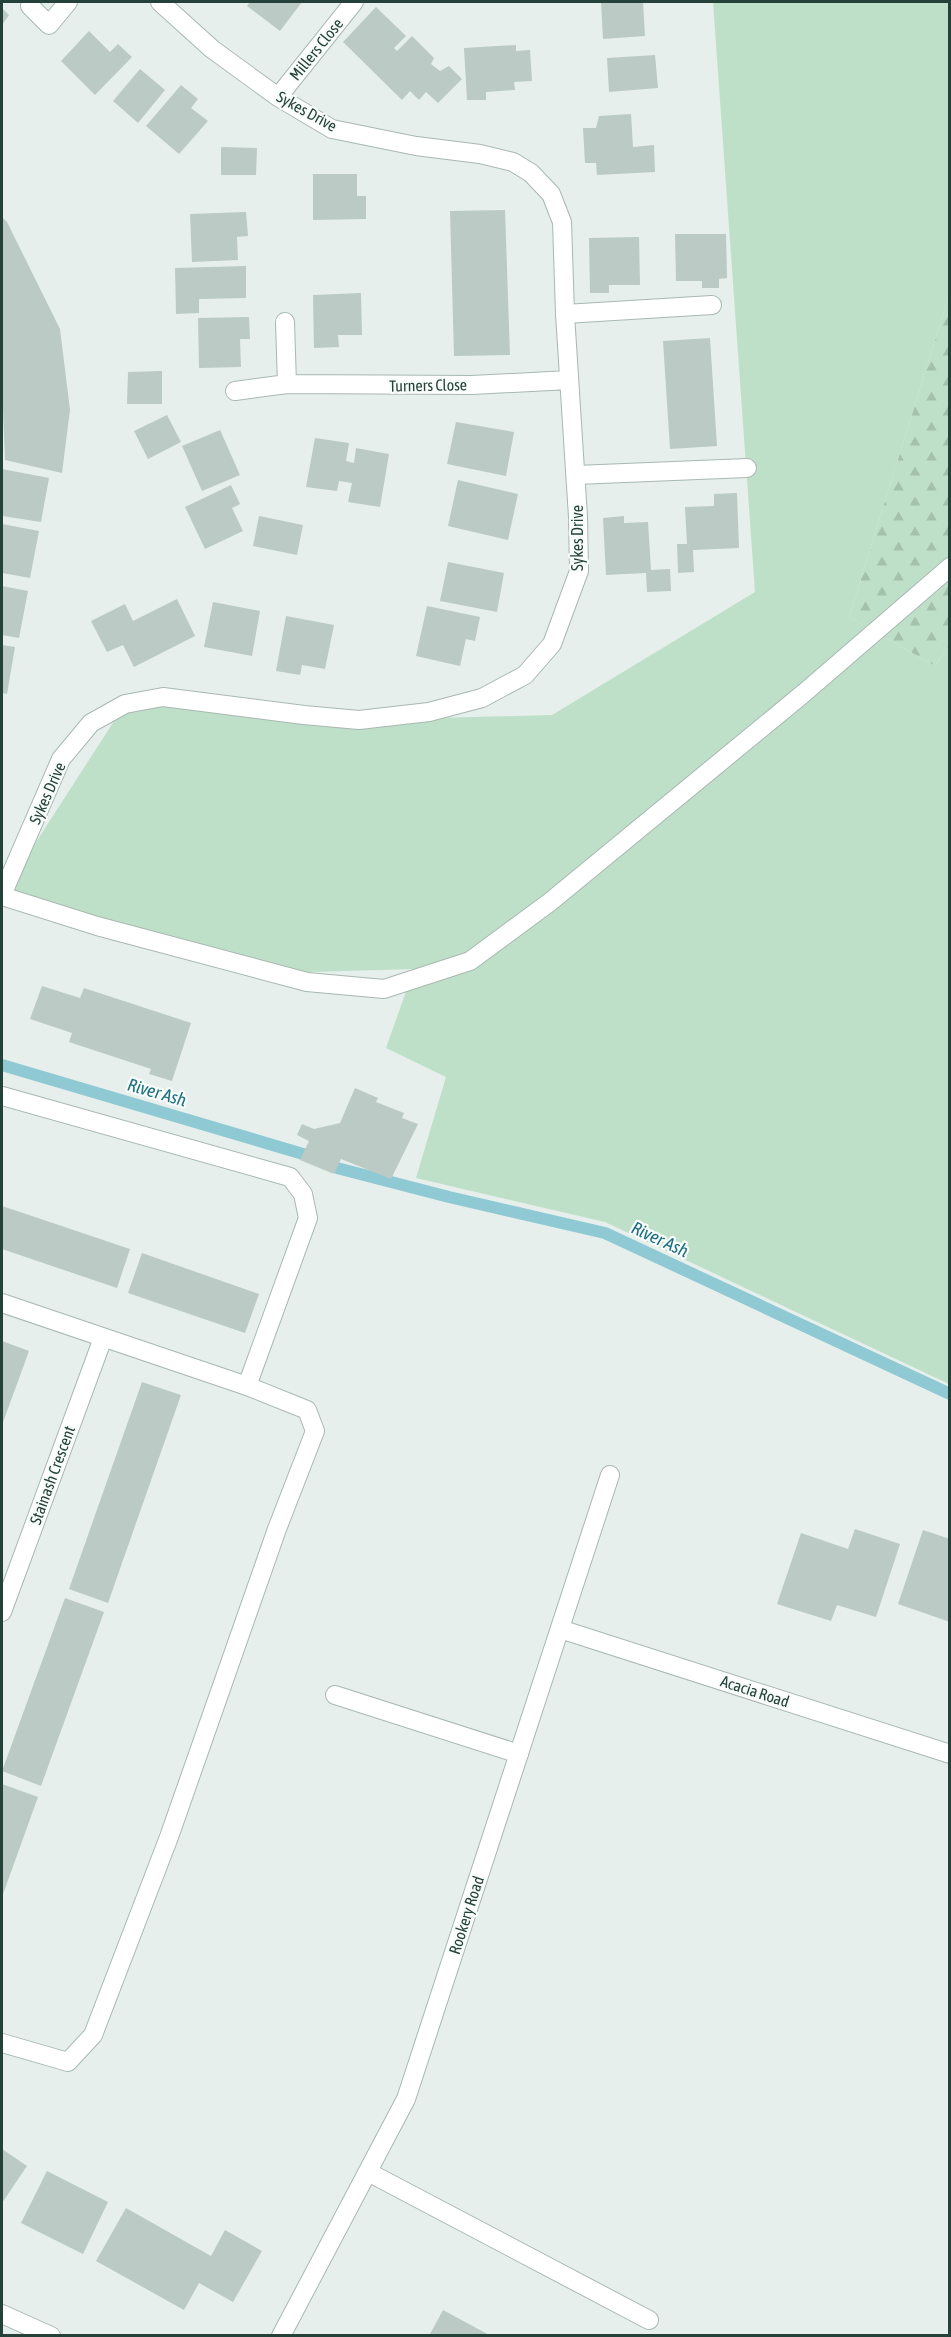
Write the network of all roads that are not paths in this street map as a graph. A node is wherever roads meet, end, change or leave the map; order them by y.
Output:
1 (68, 2) edge
2 (160, 2) edge
3 (354, 2) edge
4 (30, 6) dead end
5 (278, 97) junction
6 (712, 305) dead end
7 (565, 314) junction
8 (285, 322) dead end
9 (569, 380) junction
10 (287, 384) junction
11 (234, 391) dead end
12 (747, 468) dead end
13 (576, 475) junction
14 (950, 567) edge
15 (2, 895) edge
16 (2, 1096) edge
17 (2, 1303) edge
18 (103, 1338) junction
19 (247, 1386) junction
20 (610, 1475) dead end
21 (2, 1612) edge
22 (560, 1629) junction
23 (335, 1695) dead end
24 (519, 1754) junction
25 (950, 1754) edge
26 (2, 2043) edge
27 (368, 2172) junction
28 (2, 2314) edge
29 (650, 2320) dead end
30 (51, 2336) edge
31 (281, 2336) edge

1 - 4 street
2 - 5 street, Sykes Drive
3 - 5 street, Millers Close
5 - 7 street, Sykes Drive
6 - 7 street
7 - 9 street, Sykes Drive
8 - 10 street
9 - 10 street, Turners Close
9 - 13 street, Sykes Drive
10 - 11 street, Turners Close
12 - 13 street
13 - 15 street, Sykes Drive
14 - 15 street
16 - 19 street
17 - 18 street
18 - 19 street
18 - 21 street, Stainash Crescent
19 - 26 street
20 - 22 street, Rookery Road
22 - 24 street, Rookery Road
22 - 25 street, Acacia Road
23 - 24 street
24 - 27 street, Rookery Road
27 - 29 street
27 - 31 street, Rookery Road
28 - 30 street

